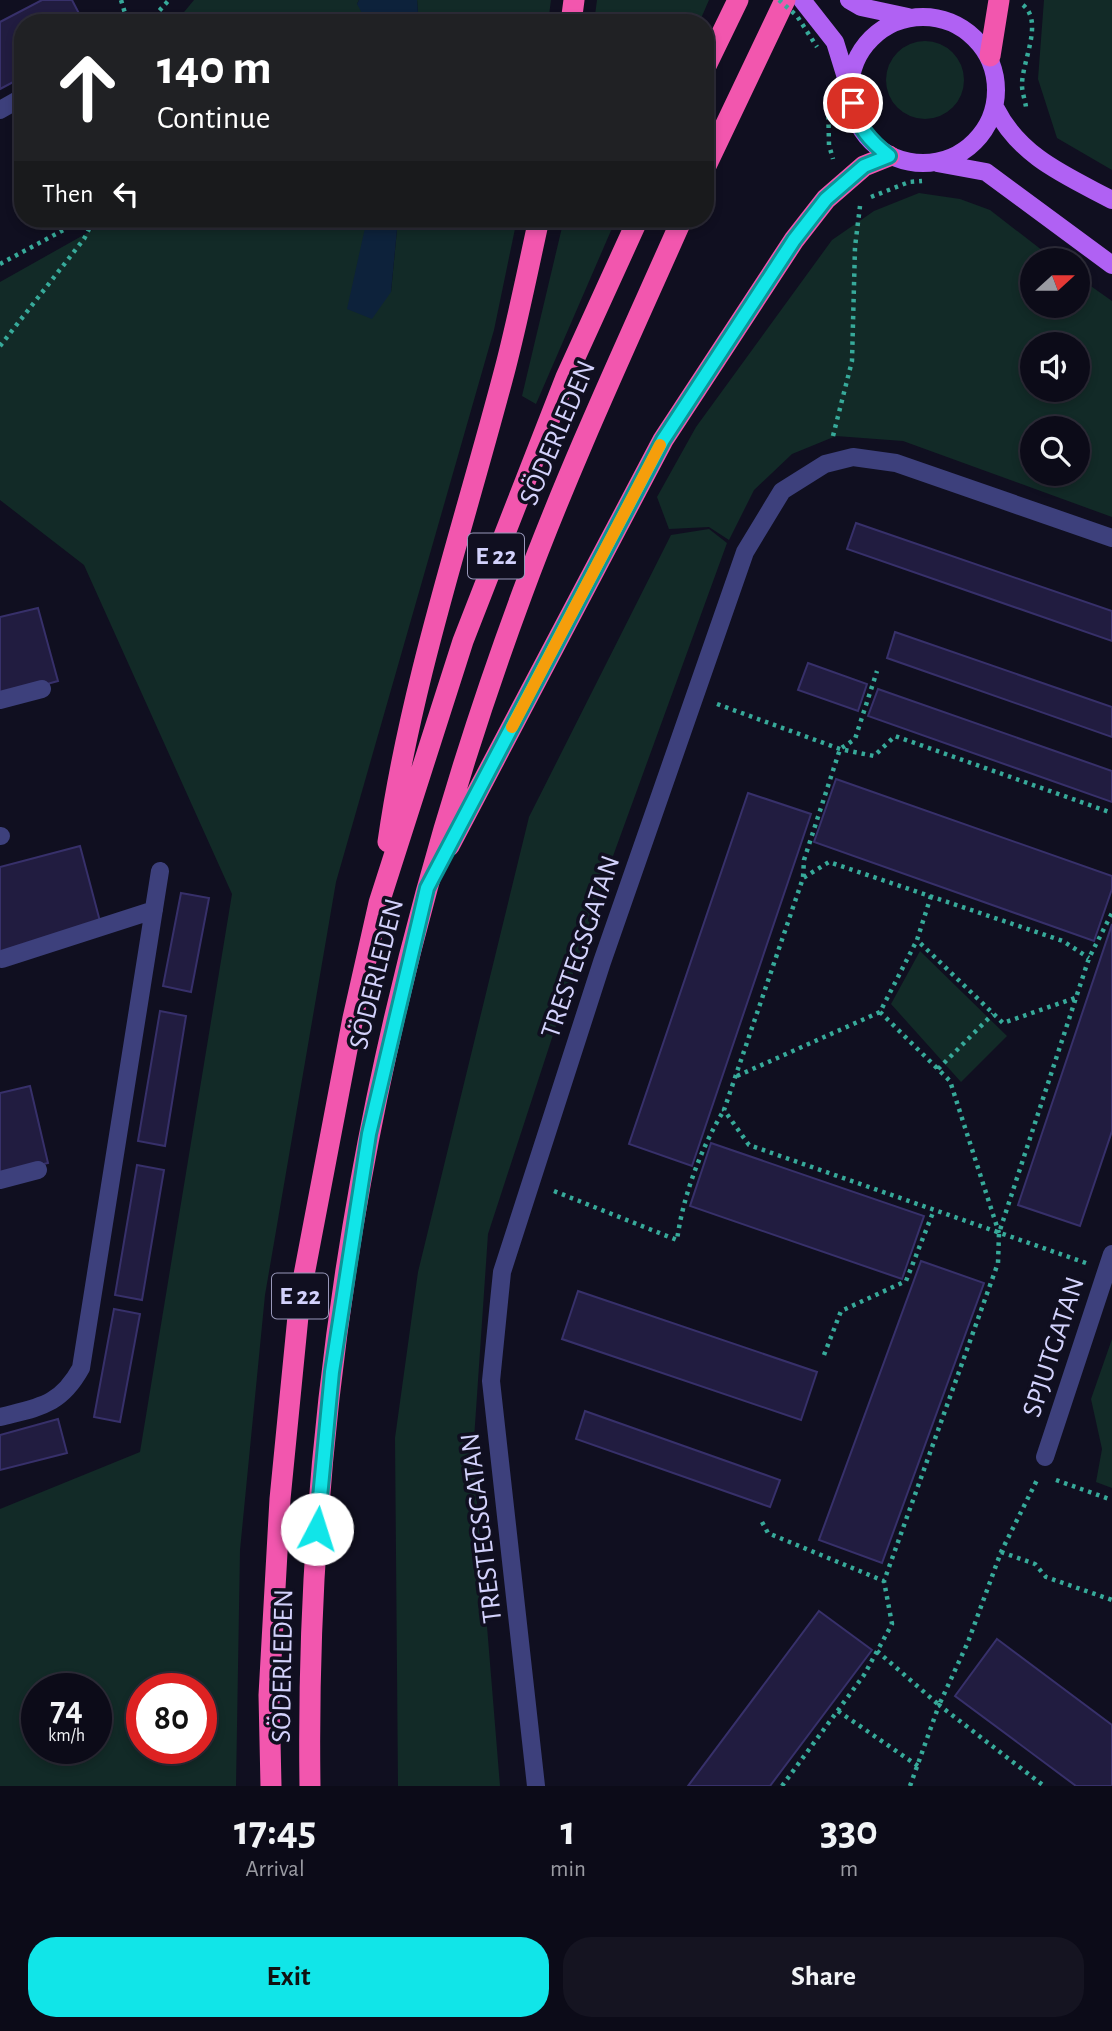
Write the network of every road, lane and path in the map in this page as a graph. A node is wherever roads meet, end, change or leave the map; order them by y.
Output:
1 (169, 0) edge
2 (738, 0) edge
3 (779, 0) edge
4 (785, 0) edge
5 (802, 0) edge
6 (1005, 1) edge
7 (855, 3) edge
8 (156, 14) edge
9 (908, 17) junction
10 (817, 47) dead end
11 (714, 49) edge
12 (990, 56) junction
13 (850, 87) junction
14 (996, 109) junction
15 (1027, 111) dead end
16 (714, 149) edge
17 (889, 156) junction
18 (937, 163) junction
19 (1112, 200) edge
20 (861, 201) dead end
21 (67, 228) edge
22 (89, 228) edge
23 (538, 228) edge
24 (634, 228) edge
25 (678, 228) edge
26 (0, 264) edge
27 (1112, 265) edge
28 (0, 346) edge
29 (825, 464) junction
30 (1112, 538) edge
31 (877, 671) dead end
32 (42, 689) dead end
33 (696, 697) junction
34 (0, 701) edge
35 (841, 749) junction
36 (1112, 813) edge
37 (160, 871) dead end
38 (803, 878) junction
39 (427, 888) junction
40 (931, 895) junction
41 (379, 903) junction
42 (154, 910) junction
43 (1112, 913) edge
44 (917, 940) junction
45 (1089, 958) junction
46 (2, 959) dead end
47 (1076, 997) junction
48 (880, 1012) junction
49 (993, 1014) junction
50 (938, 1069) junction
51 (736, 1076) junction
52 (724, 1110) junction
53 (38, 1170) dead end
54 (0, 1180) edge
55 (531, 1182) junction
56 (934, 1210) junction
57 (999, 1233) junction
58 (1109, 1262) edge
59 (824, 1355) dead end
60 (0, 1417) edge
61 (1045, 1457) joint
62 (1039, 1475) junction
63 (1112, 1500) edge
64 (762, 1521) dead end
65 (1001, 1552) junction
66 (884, 1581) junction
67 (1112, 1600) edge
68 (877, 1651) junction
69 (939, 1705) junction
70 (838, 1711) junction
71 (918, 1766) junction
72 (1034, 1784) edge
73 (271, 1786) edge
74 (310, 1786) edge
75 (536, 1786) edge
76 (782, 1786) edge
77 (910, 1786) edge
78 (1044, 1786) edge

1 - 8 path
2 - 11 highway
3 - 10 path, bridge
4 - 16 highway
5 - 13 main road
6 - 12 highway
6 - 15 path
7 - 9 main road
9 - 12 main road
9 - 13 main road
12 - 14 main road
13 - 17 main road
14 - 18 main road
14 - 19 main road
17 - 18 main road
17 - 39 highway
18 - 27 main road
20 - 29 path
21 - 26 path
22 - 28 path
23 - 41 highway
24 - 41 highway, SÖDERLEDEN / E 22
25 - 39 highway, SÖDERLEDEN / E 22
29 - 30 street, TRESTEGSGATAN
29 - 33 street, TRESTEGSGATAN
31 - 35 path
32 - 34 street
33 - 35 path
33 - 55 street, TRESTEGSGATAN
35 - 36 path
35 - 38 path
37 - 42 street
38 - 40 path
38 - 51 path
39 - 74 highway, SÖDERLEDEN / E 22
40 - 44 path
40 - 45 path
41 - 73 highway, SÖDERLEDEN / E 22
42 - 46 street
42 - 60 street
43 - 45 path
44 - 48 path
44 - 49 path
45 - 47 path
47 - 49 path
47 - 57 path
48 - 50 path
48 - 51 path
49 - 50 path
50 - 57 path
51 - 52 path
52 - 55 path
52 - 56 path
53 - 54 street
55 - 75 street, TRESTEGSGATAN
56 - 57 path
56 - 59 path
57 - 58 path
57 - 66 path
58 - 61 street, SPJUTGATAN
61 - 62 path
62 - 63 path
62 - 65 path
64 - 66 path
65 - 67 path
65 - 69 path
66 - 68 path
68 - 69 path
68 - 70 path
69 - 71 path
69 - 72 path
70 - 71 path
70 - 76 path
71 - 77 path
72 - 78 path

